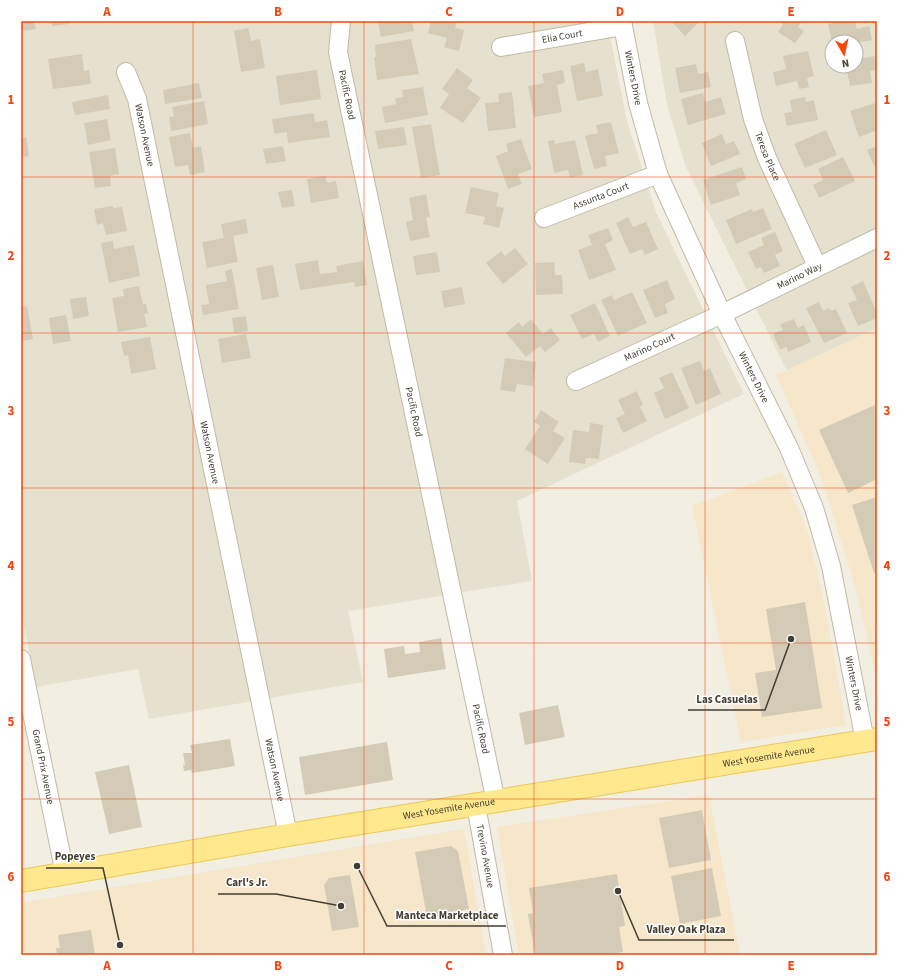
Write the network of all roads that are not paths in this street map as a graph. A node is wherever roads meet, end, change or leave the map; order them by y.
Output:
1 (341, 21) edge
2 (622, 23) edge
3 (735, 41) dead end
4 (501, 47) dead end
5 (126, 72) dead end
6 (658, 174) junction
7 (544, 218) dead end
8 (877, 238) edge
9 (817, 266) junction
10 (722, 314) junction
11 (576, 381) dead end
12 (21, 659) edge
13 (871, 740) edge
14 (486, 804) junction
15 (288, 835) junction
16 (65, 874) junction
17 (21, 882) edge
18 (503, 955) edge

1 - 14 street, Pacific Road
2 - 4 street, Elia Court
2 - 6 street, Winters Drive
3 - 9 street, Teresa Place
5 - 15 street, Watson Avenue
6 - 7 street, Assunta Court
6 - 10 street, Winters Drive
8 - 9 street, Marino Way
9 - 10 street, Marino Way
10 - 11 street, Marino Court
10 - 13 street, Winters Drive
12 - 16 street, Grand Prix Avenue
13 - 14 main road, West Yosemite Avenue
14 - 15 main road, West Yosemite Avenue
14 - 18 street, Trevino Avenue
15 - 16 main road, West Yosemite Avenue
16 - 17 main road, West Yosemite Avenue

